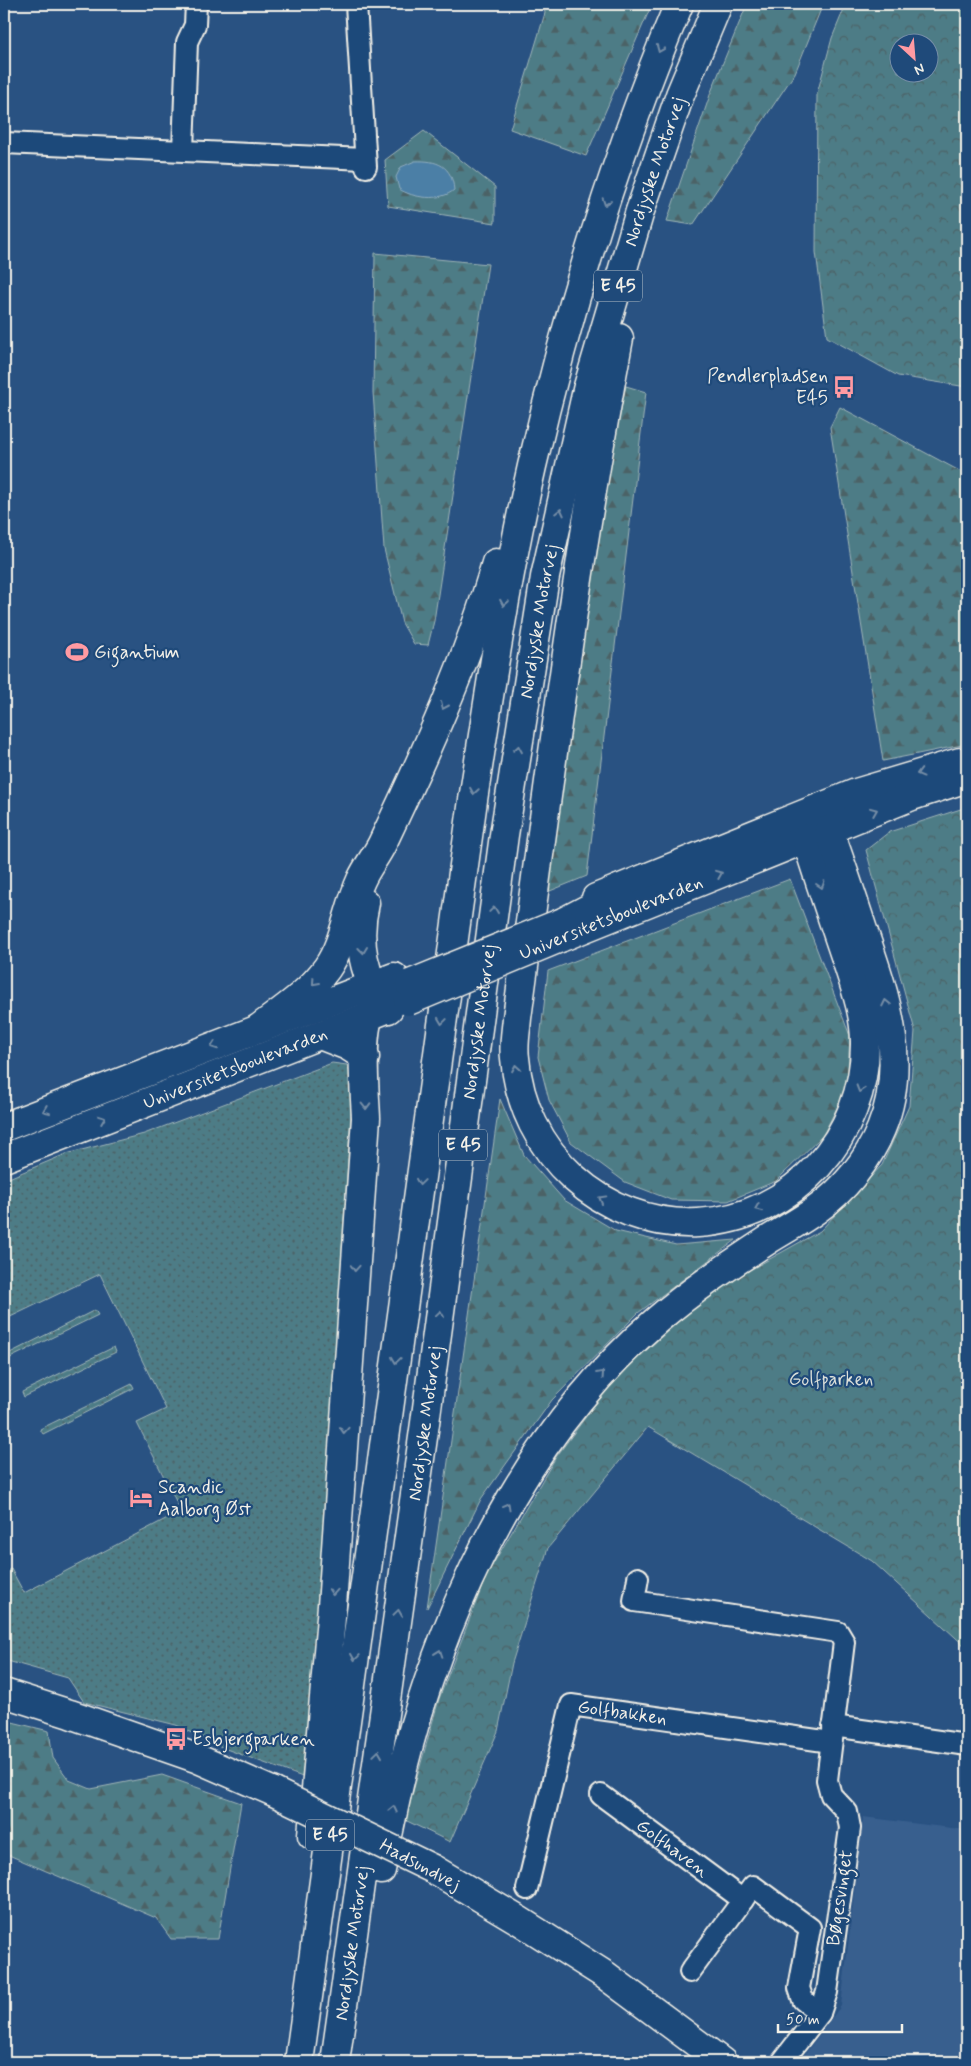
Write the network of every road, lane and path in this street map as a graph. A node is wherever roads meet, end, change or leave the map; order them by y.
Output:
1 (196, 4) edge
2 (356, 4) edge
3 (679, 4) edge
4 (718, 4) edge
5 (733, 4) edge
6 (4, 143) edge
7 (183, 150) junction
8 (557, 368) junction
9 (967, 760) edge
10 (967, 778) edge
11 (818, 834) junction
12 (379, 851) junction
13 (562, 923) junction
14 (391, 995) junction
15 (259, 1028) junction
16 (320, 1035) junction
17 (364, 1057) junction
18 (4, 1127) edge
19 (4, 1158) edge
20 (638, 1578) dead end
21 (4, 1693) edge
22 (832, 1734) junction
23 (967, 1745) edge
24 (601, 1794) dead end
25 (527, 1889) dead end
26 (743, 1900) junction
27 (690, 1972) dead end
28 (820, 2013) junction
29 (285, 2062) edge
30 (299, 2062) edge
31 (335, 2062) edge
32 (342, 2062) edge
33 (722, 2062) edge
34 (782, 2062) edge

1 - 7 street
2 - 7 street
3 -> 8 main road, Nordjyske Motorvej / E 45
31 -> 4 main road, Nordjyske Motorvej / E 45
11 -> 5 main road
6 - 7 street
8 -> 12 main road
8 -> 30 main road, Nordjyske Motorvej / E 45
9 -> 13 main road, Universitetsboulevarden
11 -> 10 main road, Universitetsboulevarden
13 -> 11 main road, Universitetsboulevarden
32 -> 11 main road
12 -> 14 main road
12 -> 15 main road
13 - 14 main road, bridge
14 - 15 main road, Universitetsboulevarden
14 - 16 main road, Universitetsboulevarden
14 - 17 main road
15 -> 18 main road, Universitetsboulevarden
16 - 17 main road
19 -> 16 main road, Universitetsboulevarden
17 -> 29 main road
20 - 22 street, Bøgesvinget
21 - 33 main road, Hadsundvej, bridge
22 - 23 street
22 - 25 street, Golfbakken
22 - 28 street, Bøgesvinget
24 - 26 street, Golfhaven
26 - 27 street
26 - 28 street
28 - 34 street, Bøgesvinget

